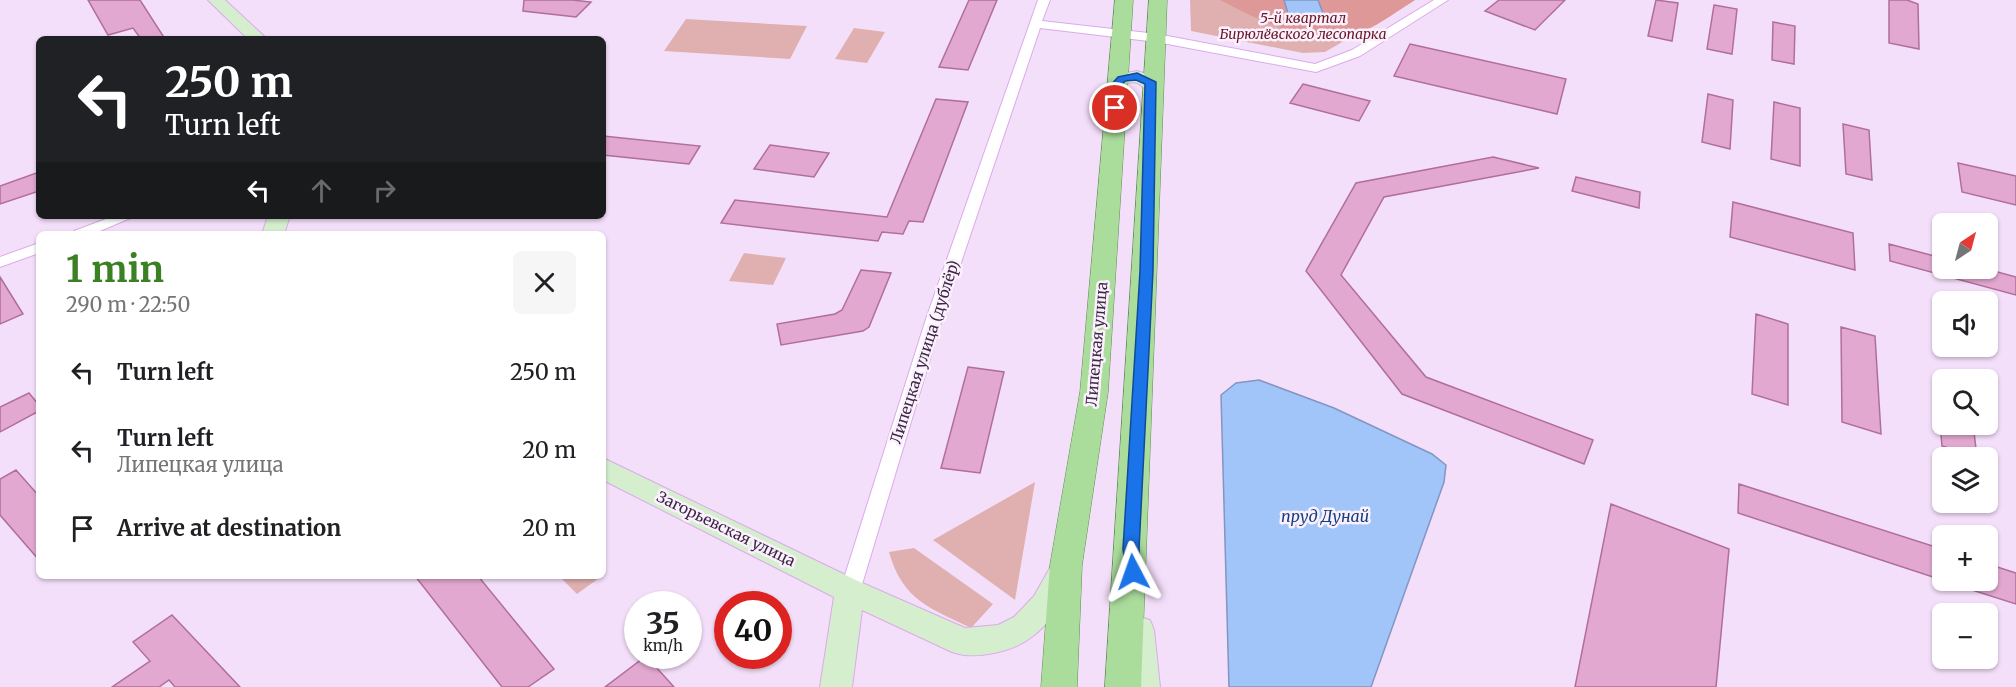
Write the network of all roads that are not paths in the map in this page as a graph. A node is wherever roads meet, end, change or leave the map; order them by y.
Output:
1 (216, 0) edge
2 (1044, 0) edge
3 (1124, 0) edge
4 (1158, 0) edge
5 (1442, 0) edge
6 (1037, 24) junction
7 (1121, 33) junction
8 (255, 36) edge
9 (1157, 38) junction
10 (1117, 85) junction
11 (1152, 87) junction
12 (120, 219) edge
13 (87, 231) edge
14 (36, 249) edge
15 (0, 262) edge
16 (606, 469) edge
17 (1131, 549) junction
18 (1066, 565) junction
19 (850, 591) junction
20 (1056, 679) edge
21 (836, 687) edge
22 (1123, 687) edge
23 (1144, 687) edge

1 - 8 street
2 - 6 street, Липецкая улица (дублёр)
3 - 7 main road, Липецкая улица
4 - 9 main road
5 - 9 street
6 - 7 street
6 - 19 street, Липецкая улица (дублёр)
7 - 9 street
7 - 10 main road, Липецкая улица
9 - 11 main road
10 - 11 street
10 - 18 main road, Липецкая улица
11 - 17 main road
12 - 13 street
14 - 15 street
16 - 19 street, Загорьевская улица
17 - 22 main road
17 - 23 street
18 - 19 street, Загорьевская улица
18 - 20 main road, Липецкая улица
19 - 21 street, Липецкая улица (дублёр)

